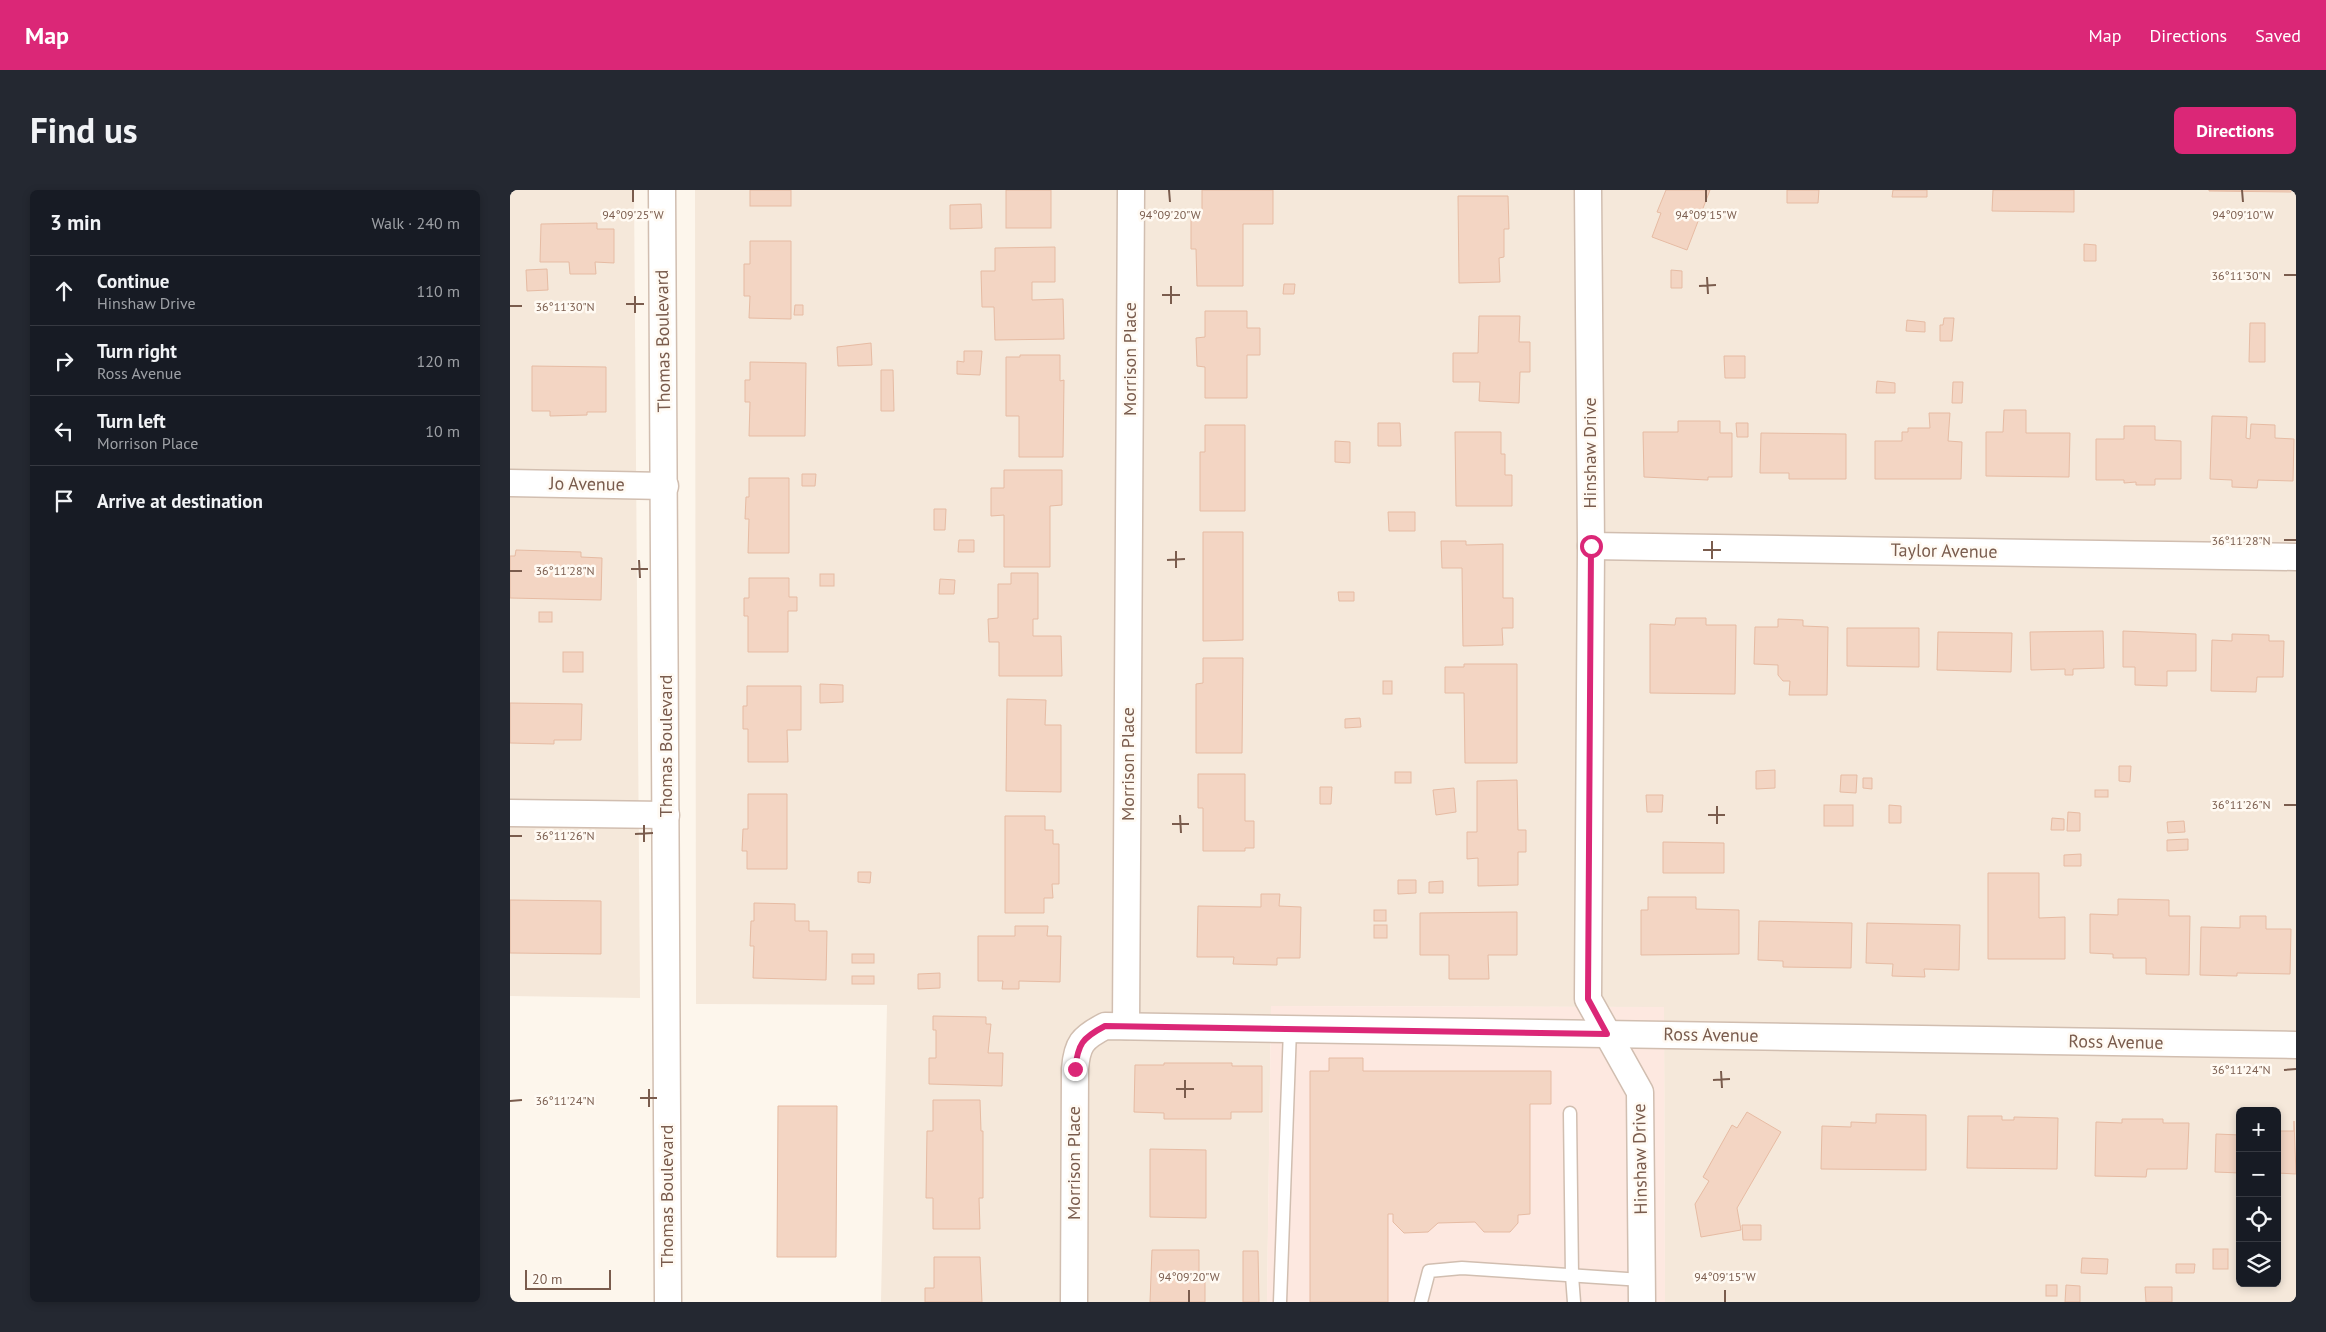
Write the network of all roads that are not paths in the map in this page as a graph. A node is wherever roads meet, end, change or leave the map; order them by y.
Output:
1 (662, 190) edge
2 (1131, 190) edge
3 (1588, 190) edge
4 (510, 483) edge
5 (665, 486) junction
6 (1591, 546) junction
7 (2296, 557) edge
8 (510, 813) edge
9 (666, 815) junction
10 (1126, 1026) junction
11 (1290, 1029) junction
12 (1607, 1034) junction
13 (2296, 1045) edge
14 (1570, 1113) dead end
15 (1572, 1276) junction
16 (1642, 1291) edge
17 (668, 1302) edge
18 (1074, 1302) edge
19 (1280, 1302) edge
20 (1421, 1302) edge
21 (1574, 1302) edge

1 - 5 street, Thomas Boulevard
2 - 10 street, Morrison Place
3 - 6 street, Hinshaw Drive
4 - 5 street, Jo Avenue
5 - 9 street, Thomas Boulevard
6 - 7 street, Taylor Avenue
6 - 12 street, Hinshaw Drive
8 - 9 street
9 - 17 street, Thomas Boulevard
10 - 11 street, Ross Avenue
10 - 18 street, Morrison Place
11 - 12 street, Ross Avenue
11 - 19 lane
12 - 13 street, Ross Avenue
12 - 16 street, Hinshaw Drive
14 - 15 lane
15 - 16 lane
15 - 20 lane
15 - 21 lane

